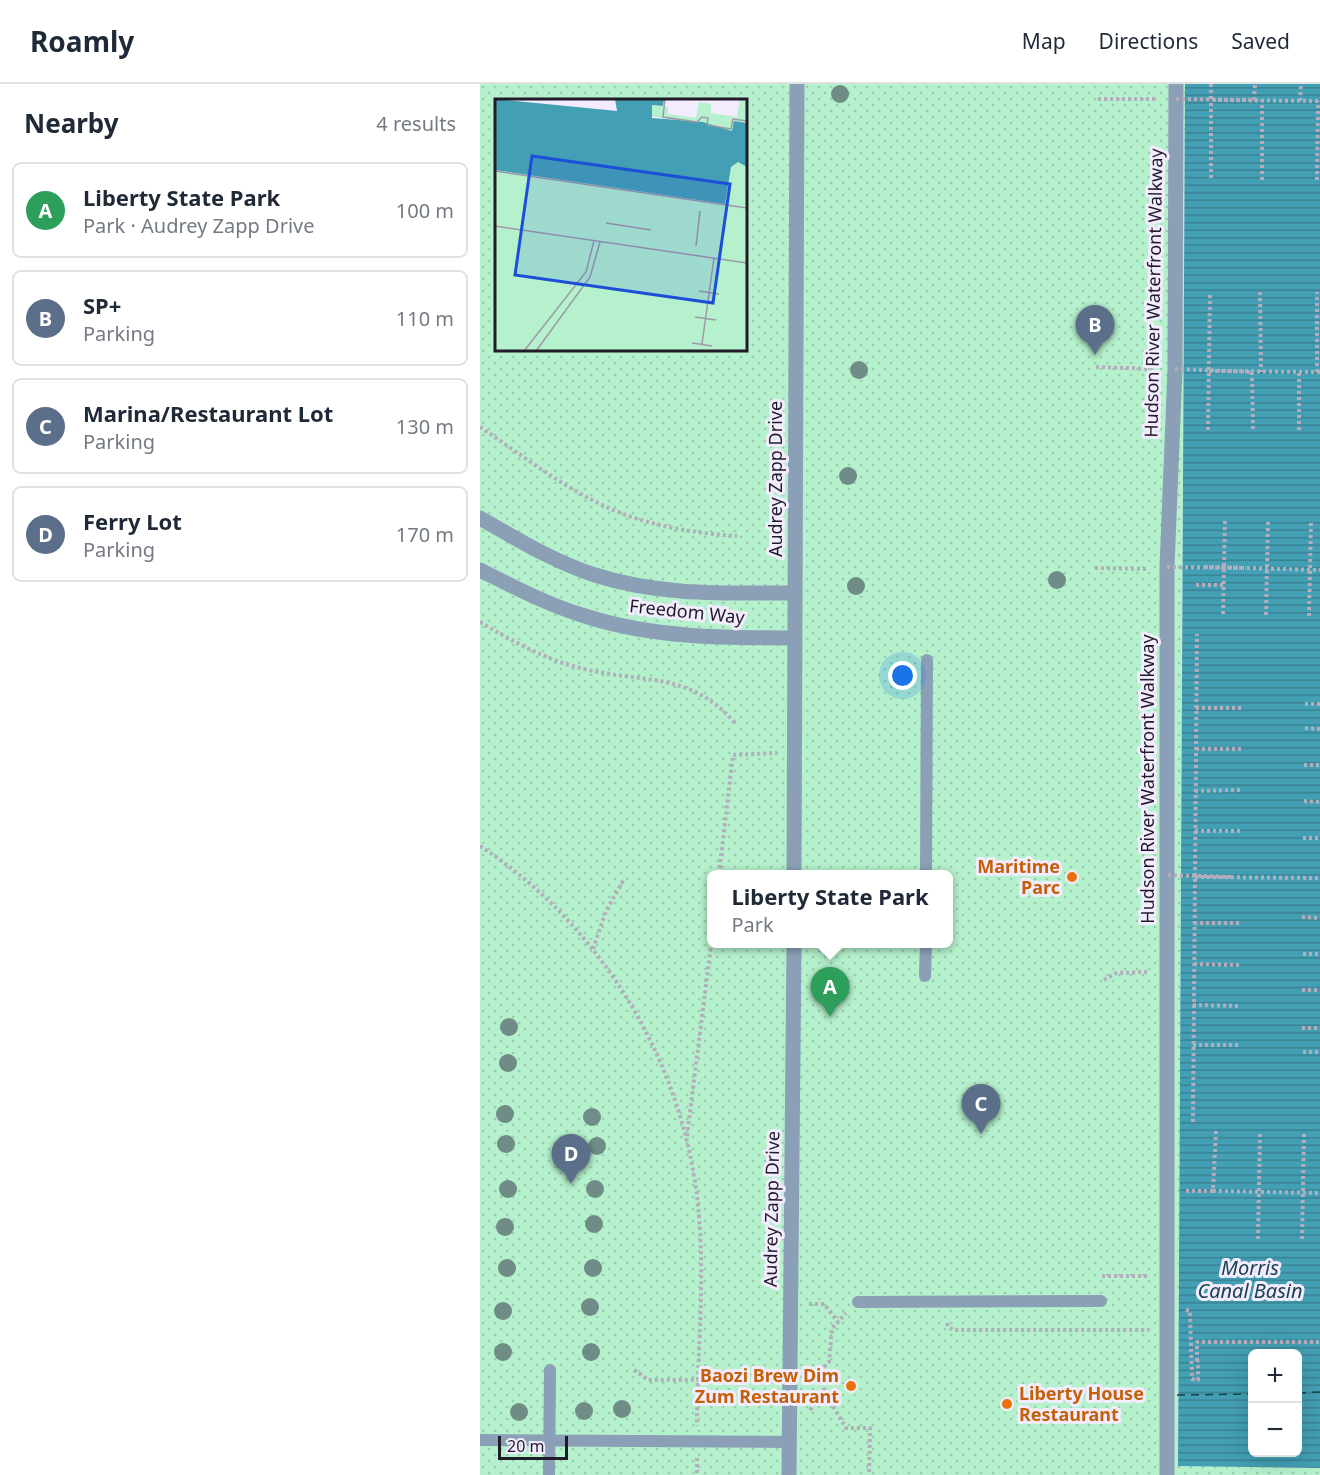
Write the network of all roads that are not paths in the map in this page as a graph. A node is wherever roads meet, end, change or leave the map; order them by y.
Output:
1 (797, 84) edge
2 (1176, 92) edge
3 (480, 518) edge
4 (480, 570) edge
5 (795, 593) junction
6 (794, 638) junction
7 (927, 660) dead end
8 (794, 870) edge
9 (926, 870) edge
10 (794, 948) edge
11 (926, 948) edge
12 (925, 976) dead end
13 (1101, 1301) dead end
14 (858, 1302) road end
15 (550, 1370) dead end
16 (480, 1440) edge
17 (549, 1440) junction
18 (790, 1442) junction
19 (549, 1475) edge
20 (789, 1475) edge
21 (1167, 1475) edge

1 - 5 street, Audrey Zapp Drive
2 - 21 street, Hudson River Waterfront Walkway
3 - 5 street, Freedom Way
4 - 6 street, Freedom Way
5 - 6 street, Audrey Zapp Drive
6 - 8 street, Audrey Zapp Drive
7 - 9 lane
10 - 18 street, Audrey Zapp Drive
11 - 12 lane
13 - 14 lane
15 - 17 lane
16 - 17 lane
17 - 18 lane
17 - 19 lane
18 - 20 street, Audrey Zapp Drive

